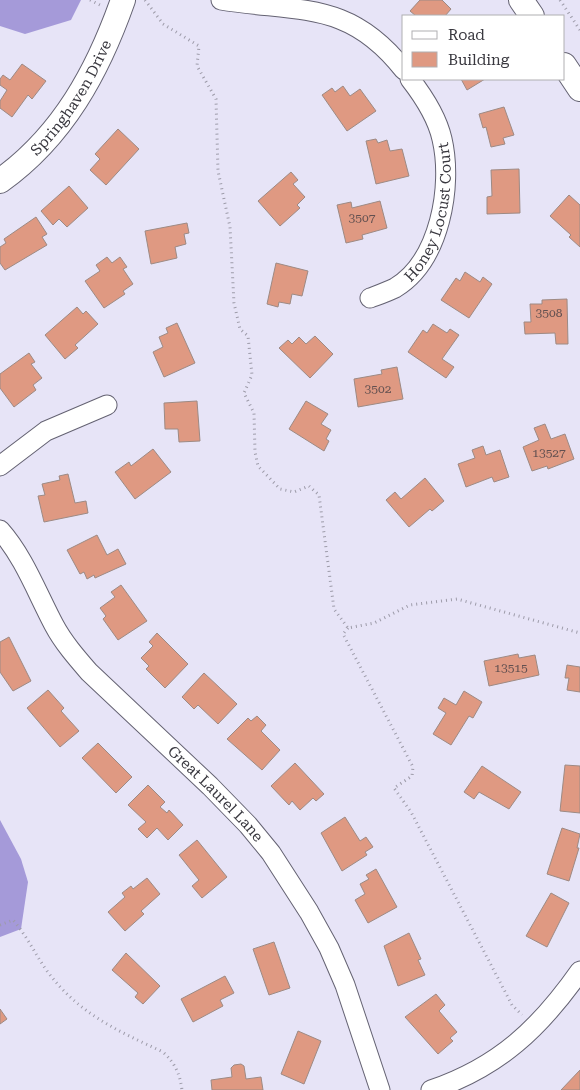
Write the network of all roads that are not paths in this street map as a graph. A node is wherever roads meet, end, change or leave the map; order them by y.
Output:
1 (123, 0) edge
2 (221, 0) edge
3 (521, 0) edge
4 (531, 15) edge
5 (565, 66) edge
6 (402, 68) edge
7 (411, 80) edge
8 (580, 89) edge
9 (0, 181) edge
10 (370, 298) dead end
11 (107, 405) dead end
12 (0, 466) edge
13 (0, 530) edge
14 (580, 971) edge
15 (380, 1090) edge
16 (431, 1090) edge

1 - 9 street, Springhaven Drive
2 - 6 street
3 - 4 street
5 - 8 street
7 - 10 street, Honey Locust Court
11 - 12 street
13 - 15 street, Great Laurel Lane
14 - 16 street

